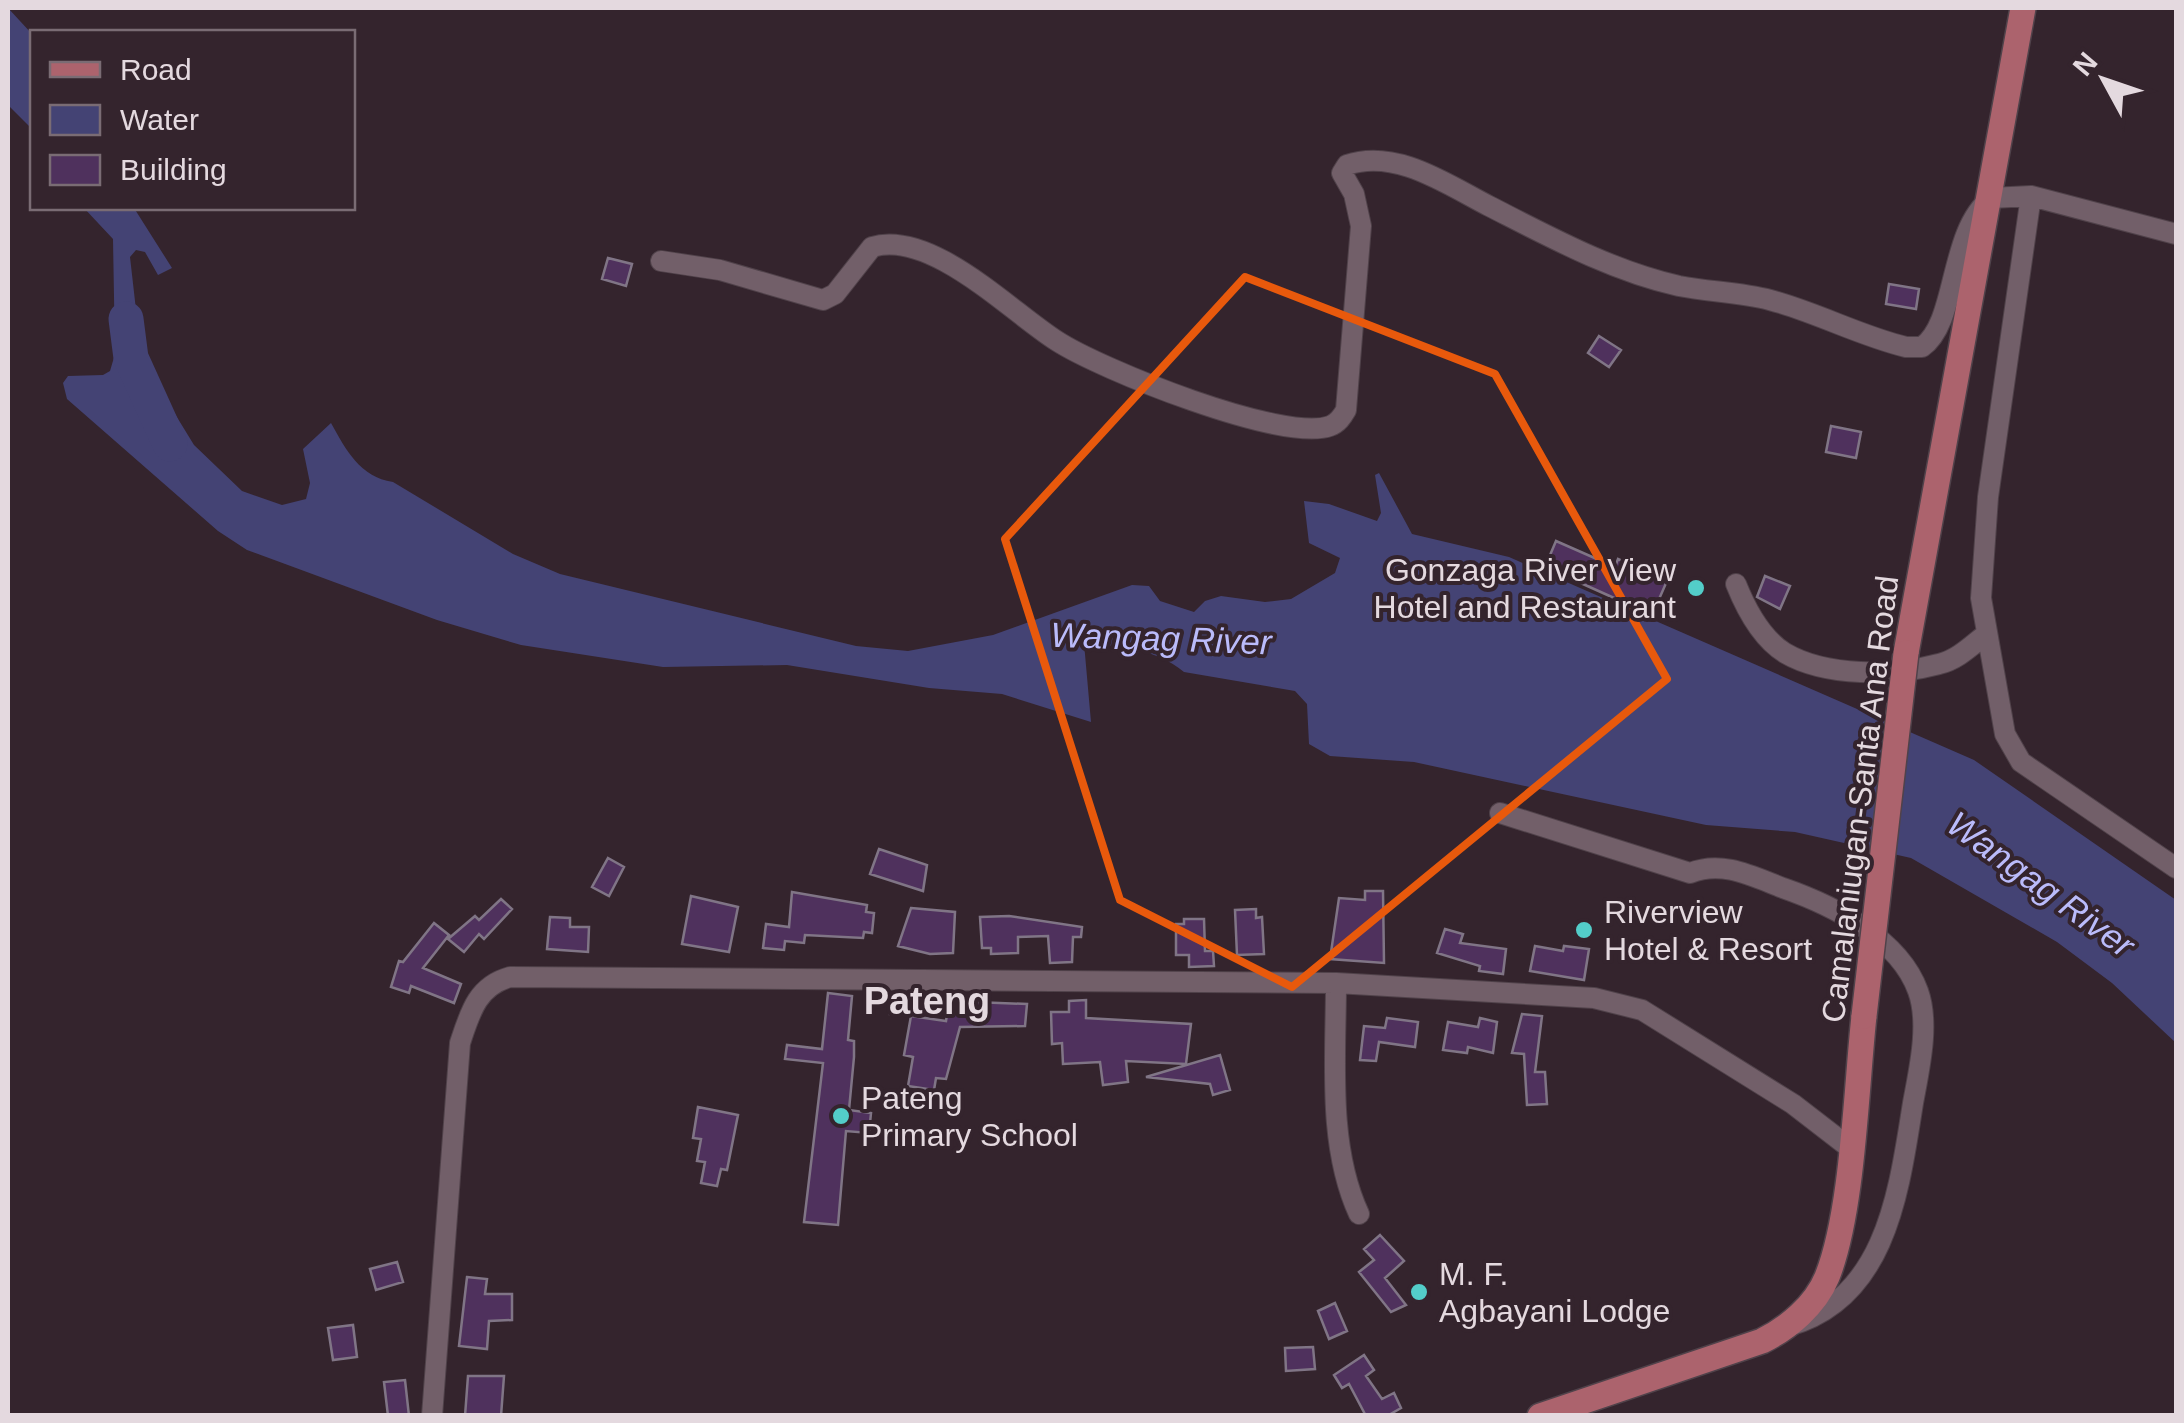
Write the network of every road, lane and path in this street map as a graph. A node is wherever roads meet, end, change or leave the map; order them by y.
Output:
1 (2024, 8) edge
2 (2031, 196) junction
3 (1991, 198) junction
4 (2176, 234) edge
5 (660, 262) dead end
6 (1736, 584) dead end
7 (1985, 635) junction
8 (1500, 813) dead end
9 (2176, 868) edge
10 (1336, 983) junction
11 (1850, 1148) junction
12 (1359, 1214) dead end
13 (1787, 1326) junction
14 (432, 1416) edge
15 (1540, 1416) edge

1 - 3 main road, Camalaniugan-Santa Ana Road
2 - 3 street
2 - 4 street
2 - 7 street
3 - 5 street
3 - 11 main road, Camalaniugan-Santa Ana Road, bridge
6 - 7 street
7 - 9 street
8 - 13 street
10 - 11 street
10 - 12 street
10 - 14 street
11 - 13 main road, Camalaniugan-Santa Ana Road
13 - 15 main road, Camalaniugan-Santa Ana Road

